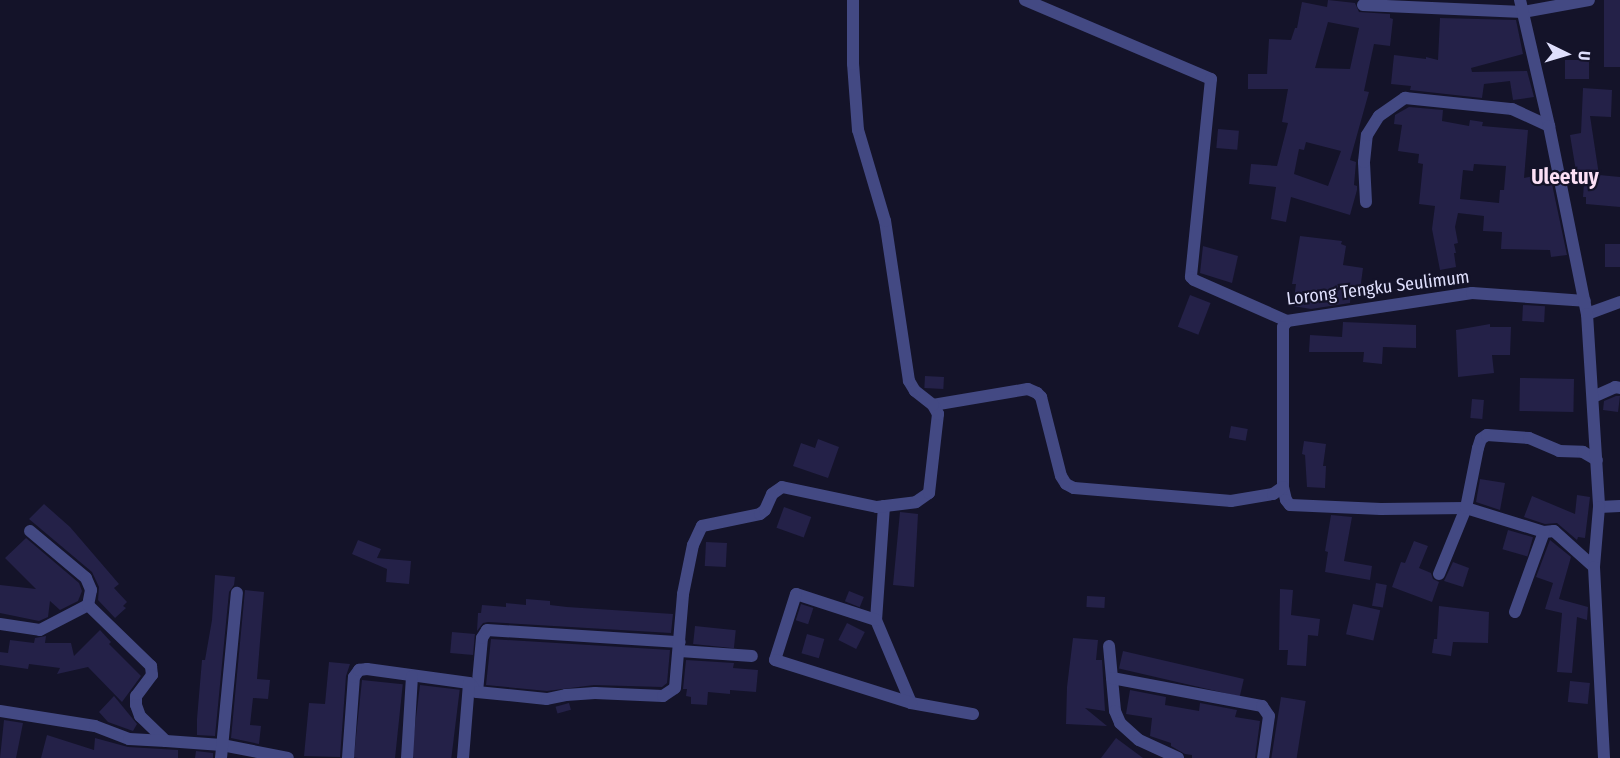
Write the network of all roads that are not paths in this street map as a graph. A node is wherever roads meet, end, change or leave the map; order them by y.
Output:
1 (853, 0) edge
2 (1025, 0) edge
3 (1589, 0) edge
4 (1364, 5) dead end
5 (1521, 6) edge
6 (1549, 126) junction
7 (1366, 202) dead end
8 (1584, 300) junction
9 (1620, 302) edge
10 (1587, 314) junction
11 (1287, 321) junction
12 (1620, 388) edge
13 (1593, 397) junction
14 (933, 405) junction
15 (1597, 460) junction
16 (1283, 487) junction
17 (884, 506) junction
18 (1620, 506) edge
19 (1599, 507) junction
20 (1466, 508) junction
21 (30, 531) dead end
22 (1544, 532) junction
23 (1594, 567) junction
24 (1439, 574) dead end
25 (237, 593) dead end
26 (88, 605) junction
27 (1515, 612) dead end
28 (876, 620) junction
29 (0, 624) edge
30 (680, 646) junction
31 (1109, 646) dead end
32 (752, 656) dead end
33 (412, 676) junction
34 (1112, 678) junction
35 (473, 687) junction
36 (911, 703) junction
37 (0, 711) edge
38 (973, 714) dead end
39 (166, 741) junction
40 (222, 745) junction
41 (221, 758) edge
42 (288, 758) edge
43 (348, 758) edge
44 (407, 758) edge
45 (463, 758) edge
46 (1178, 758) edge
47 (1263, 758) edge
48 (1604, 758) edge

1 - 14 street
2 - 11 street, Lorong Tengku Seulimum
3 - 5 street
4 - 5 street
5 - 6 street
6 - 7 street
6 - 8 street
8 - 10 street
8 - 11 street, Lorong Tengku Seulimum
9 - 10 street
10 - 13 street
11 - 16 street
12 - 13 street
13 - 15 street
14 - 16 street
14 - 17 street
15 - 19 street
15 - 20 street
16 - 20 street
17 - 28 street
17 - 30 street
18 - 19 street
19 - 23 street
20 - 22 street
20 - 24 street
21 - 26 street
22 - 23 street
22 - 27 street
23 - 48 street
25 - 40 street
26 - 29 street
26 - 39 street
28 - 36 street
28 - 36 street
30 - 32 street
30 - 35 street
30 - 35 street
31 - 34 street
33 - 35 street
33 - 43 street
33 - 44 street
34 - 46 street
34 - 47 street
35 - 45 street
36 - 38 street
37 - 39 street
39 - 40 street
40 - 41 street
40 - 42 street

